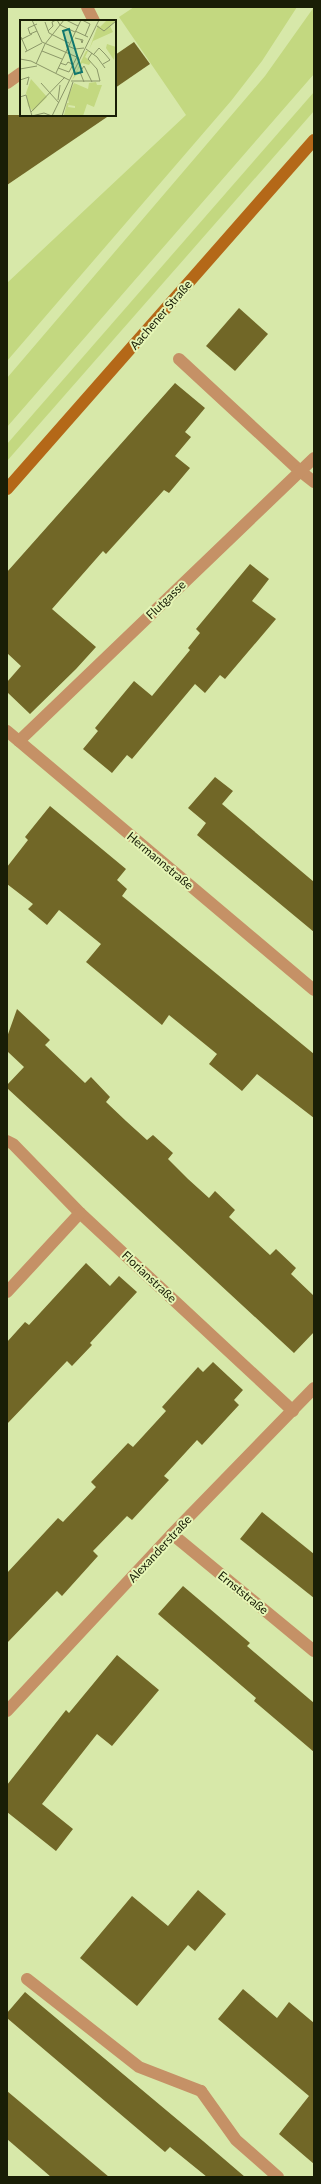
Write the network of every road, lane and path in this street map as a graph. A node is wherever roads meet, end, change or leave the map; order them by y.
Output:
1 (87, 7) edge
2 (94, 20) edge
3 (20, 74) edge
4 (7, 83) edge
5 (314, 140) edge
6 (179, 360) dead end
7 (314, 458) edge
8 (300, 471) junction
9 (314, 482) edge
10 (7, 489) edge
11 (7, 731) edge
12 (19, 741) junction
13 (314, 990) edge
14 (7, 1141) edge
15 (80, 1213) junction
16 (7, 1292) edge
17 (314, 1388) edge
18 (293, 1411) junction
19 (172, 1534) junction
20 (314, 1651) edge
21 (7, 1711) edge
22 (27, 1979) dead end
23 (278, 2177) edge

1 - 2 street
3 - 4 street
5 - 10 main road, Aachener Straße
6 - 8 street
7 - 8 street, Flutgasse
8 - 9 street
8 - 12 street, Flutgasse
11 - 12 street, Hermannstraße
12 - 13 street, Hermannstraße
14 - 15 street, Florianstraße
15 - 16 street
15 - 18 street, Florianstraße
17 - 18 street, Alexanderstraße
18 - 19 street, Alexanderstraße
19 - 20 street, Ernststraße
19 - 21 street, Alexanderstraße
22 - 23 street

